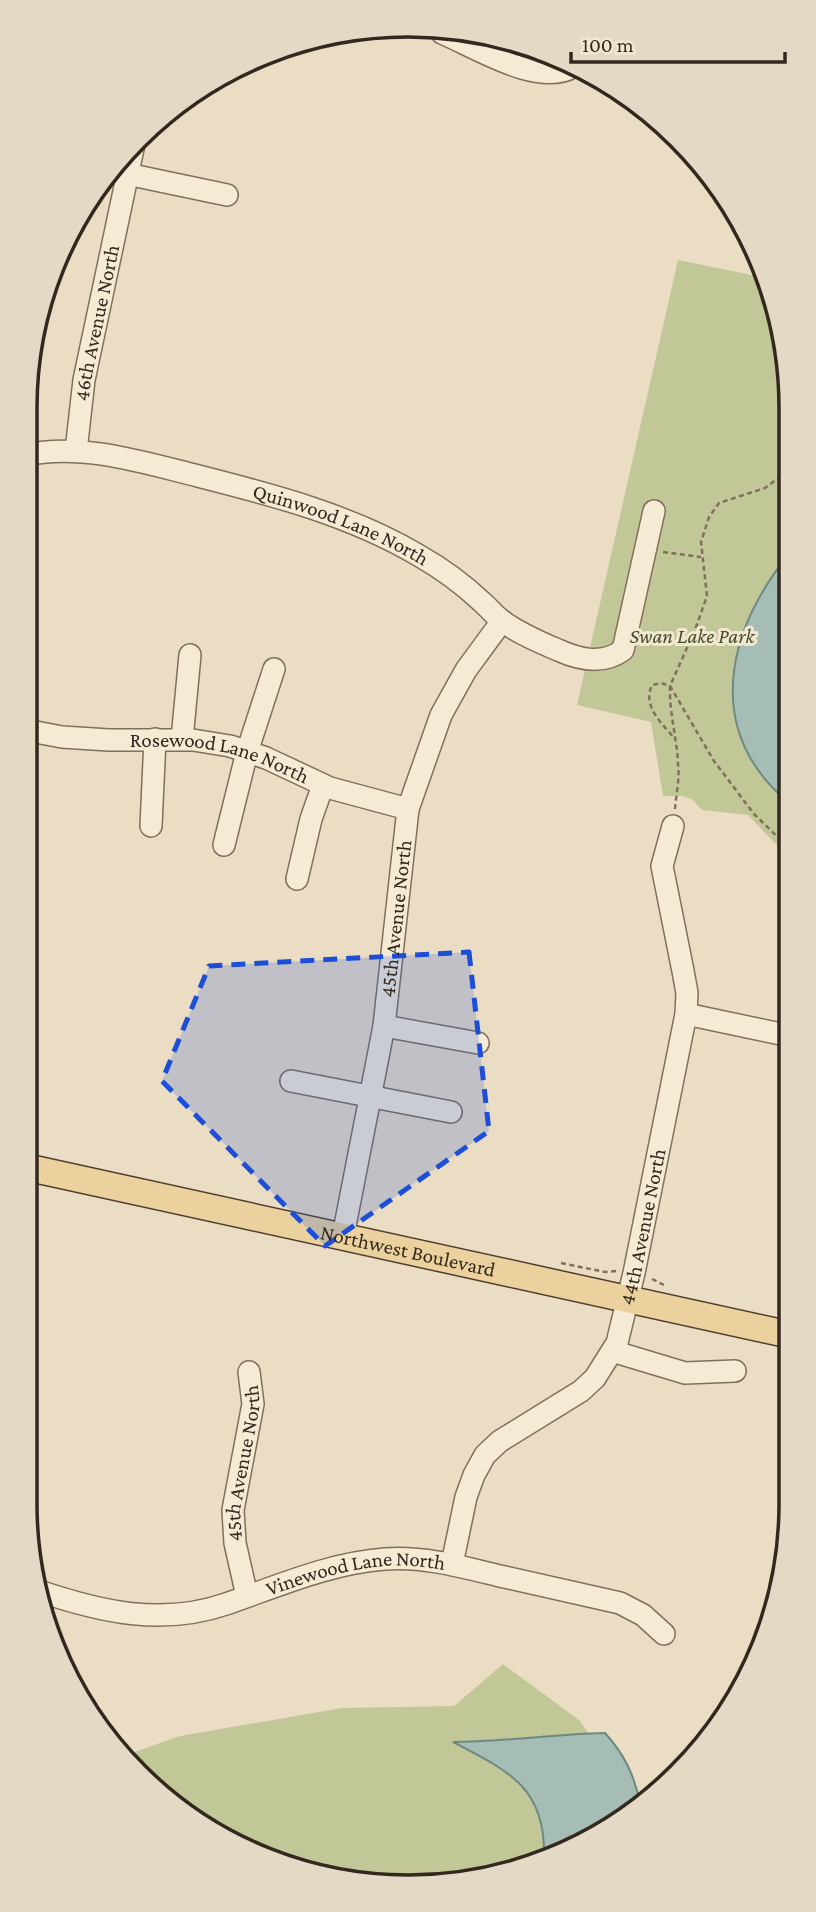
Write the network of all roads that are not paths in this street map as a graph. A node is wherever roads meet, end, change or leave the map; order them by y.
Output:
1 (459, 41) edge
2 (563, 71) edge
3 (130, 162) edge
4 (127, 174) junction
5 (227, 195) dead end
6 (76, 451) junction
7 (37, 453) edge
8 (654, 512) dead end
9 (502, 621) junction
10 (190, 655) dead end
11 (274, 669) dead end
12 (37, 732) edge
13 (155, 739) junction
14 (182, 740) junction
15 (247, 752) junction
16 (323, 785) junction
17 (408, 809) junction
18 (151, 826) dead end
19 (673, 826) road end
20 (224, 845) dead end
21 (297, 878) dead end
22 (686, 1014) junction
23 (384, 1026) junction
24 (779, 1033) edge
25 (478, 1043) dead end
26 (291, 1081) dead end
27 (371, 1096) junction
28 (451, 1112) dead end
29 (37, 1170) edge
30 (343, 1236) junction
31 (628, 1298) junction
32 (779, 1332) edge
33 (612, 1351) junction
34 (735, 1371) dead end
35 (249, 1372) dead end
36 (452, 1564) junction
37 (48, 1594) edge
38 (247, 1596) junction
39 (664, 1634) dead end

1 - 2 street
3 - 4 street, 46th Avenue North
4 - 5 street
4 - 6 street, 46th Avenue North
6 - 7 street
6 - 9 street, Quinwood Lane North
8 - 9 street, Quinwood Lane North
9 - 17 street, 45th Avenue North
10 - 14 street
11 - 15 street
12 - 13 street, Rosewood Lane North
13 - 14 street, Rosewood Lane North
13 - 18 street
14 - 15 street, Rosewood Lane North
15 - 16 street, Rosewood Lane North
15 - 20 street
16 - 17 street, Rosewood Lane North
16 - 21 street
17 - 23 street, 45th Avenue North
19 - 22 street, 44th Avenue North
22 - 24 street
22 - 31 street, 44th Avenue North
23 - 25 street
23 - 27 street, 45th Avenue North
26 - 27 street
27 - 28 street
27 - 30 street, 45th Avenue North
29 - 30 main road, Northwest Boulevard
30 - 31 main road, Northwest Boulevard
31 - 32 main road, Northwest Boulevard
31 - 33 street, 44th Avenue North
33 - 34 street
33 - 36 street, 44th Avenue North
35 - 38 street, 45th Avenue North
36 - 38 street, Vinewood Lane North
36 - 39 street, Vinewood Lane North
37 - 38 street, Vinewood Lane North

